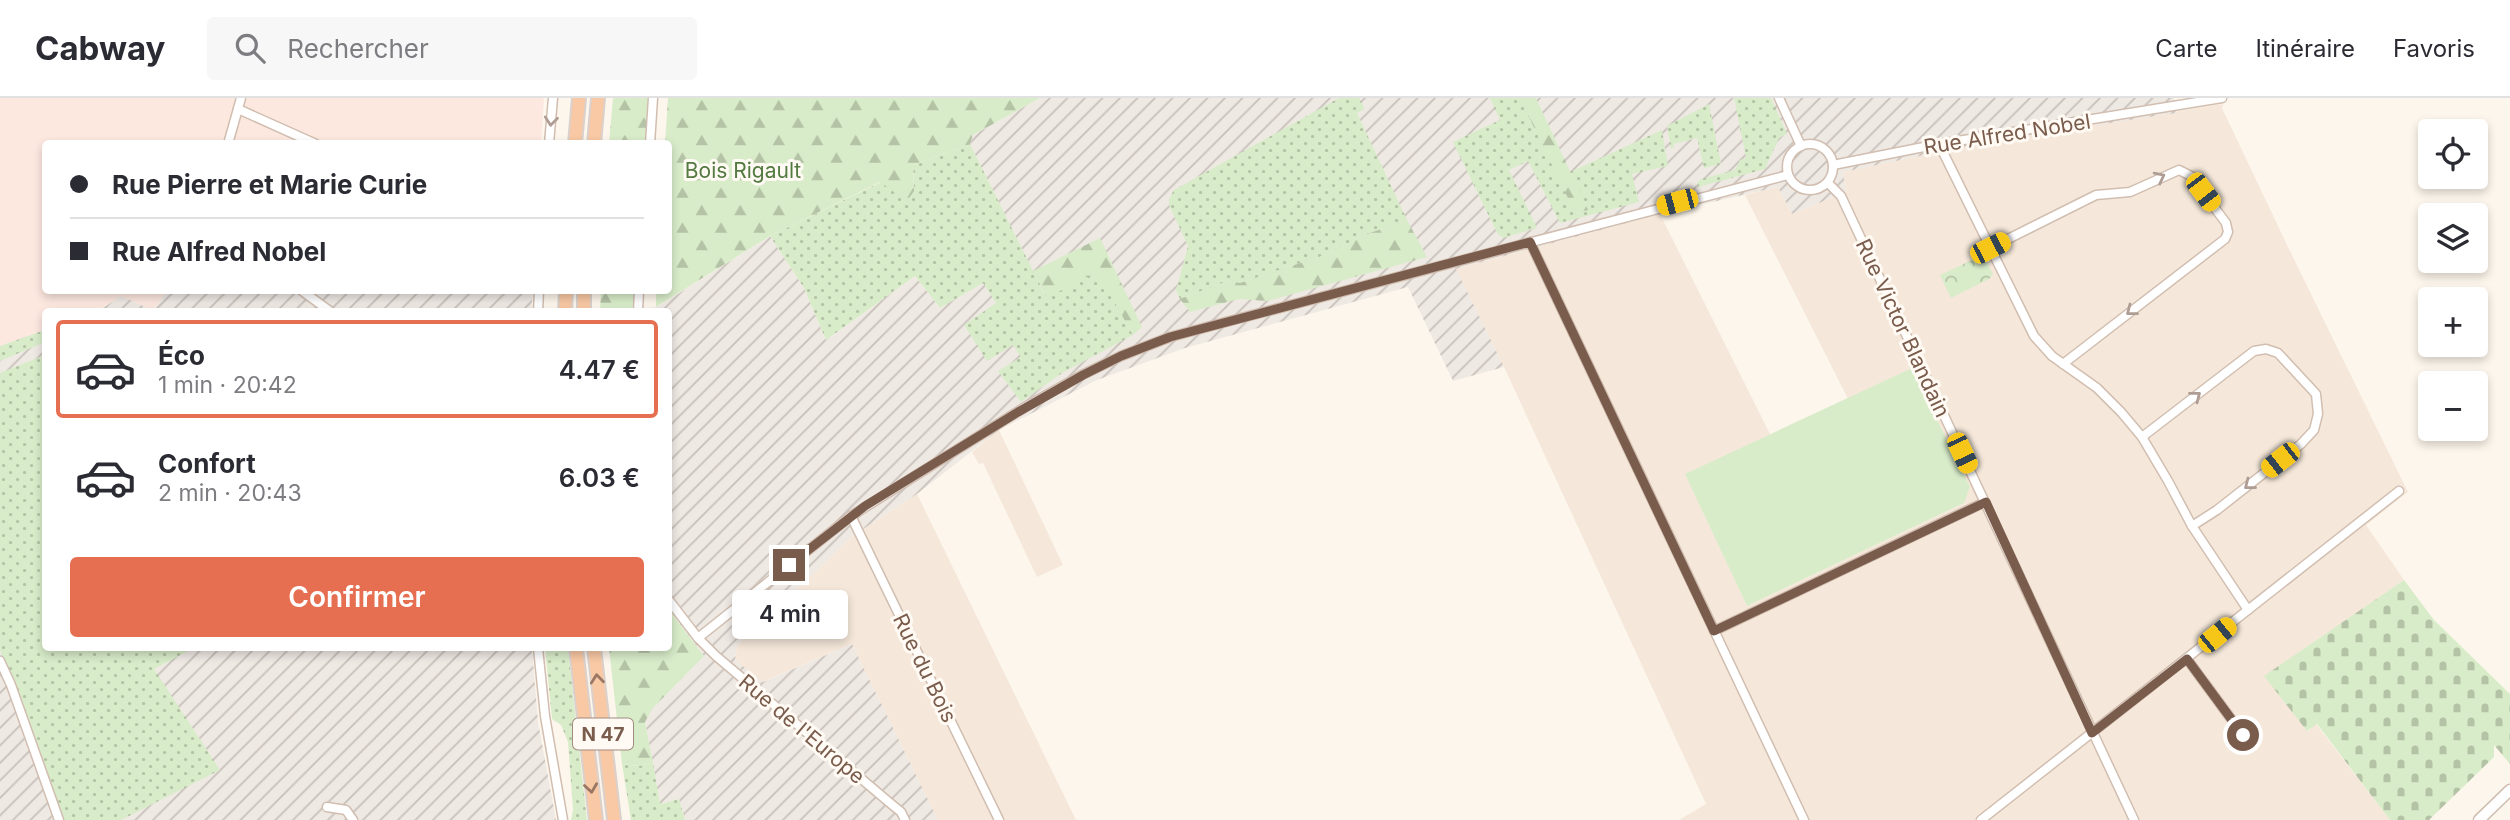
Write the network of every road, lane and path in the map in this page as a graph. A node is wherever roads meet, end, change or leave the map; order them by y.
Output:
1 (241, 98) edge
2 (553, 98) edge
3 (579, 98) edge
4 (598, 98) edge
5 (653, 98) edge
6 (1779, 98) edge
7 (2222, 98) edge
8 (238, 109) junction
9 (229, 140) edge
10 (307, 140) edge
11 (549, 140) edge
12 (575, 140) edge
13 (594, 140) edge
14 (650, 140) edge
15 (1939, 144) junction
16 (1801, 146) junction
17 (1833, 165) junction
18 (1788, 175) junction
19 (1828, 183) junction
20 (1530, 242) junction
21 (1990, 248) junction
22 (307, 294) edge
23 (326, 308) edge
24 (2063, 364) junction
25 (2142, 437) junction
26 (2399, 491) dead end
27 (1986, 502) junction
28 (851, 516) junction
29 (2192, 526) junction
30 (672, 604) edge
31 (2248, 610) junction
32 (1714, 631) junction
33 (698, 638) junction
34 (538, 651) edge
35 (576, 651) edge
36 (594, 651) edge
37 (2187, 659) junction
38 (0, 661) edge
39 (2092, 733) junction
40 (2243, 735) dead end
41 (2510, 790) edge
42 (327, 807) dead end
43 (59, 820) edge
44 (353, 820) edge
45 (563, 820) edge
46 (596, 820) edge
47 (614, 820) edge
48 (905, 820) edge
49 (999, 820) edge
50 (1804, 820) edge
51 (1981, 820) edge
52 (2134, 820) edge
53 (2479, 820) edge

1 - 8 street
2 -> 11 street
3 - 12 highway
4 - 13 highway
5 - 14 street
6 - 16 street
7 - 15 street, Rue Alfred Nobel
8 - 9 street
8 - 10 street
15 - 17 street, Rue Alfred Nobel
15 - 21 street
16 - 17 street
16 - 18 street
17 - 19 street
18 - 19 street
18 - 20 street
19 - 27 street, Rue Victor Blandain
20 - 28 street
20 - 32 street
21 - 24 street
21 -> 24 street
22 - 23 street
24 - 25 street
25 - 29 street
25 -> 29 street
26 - 31 street
27 - 32 street
27 - 39 street, Rue Victor Blandain
28 - 33 street
28 - 49 street, Rue du Bois
29 - 31 street
30 - 33 street, Rue de l'Europe
31 - 37 street
32 - 50 street
33 - 48 street, Rue de l'Europe
34 - 45 street
35 -> 46 highway, N 47
47 -> 36 highway, N 47
37 - 39 street
37 - 40 street
38 - 43 street
39 - 51 street
39 - 52 street, Rue Victor Blandain
41 - 53 street
42 - 44 street

